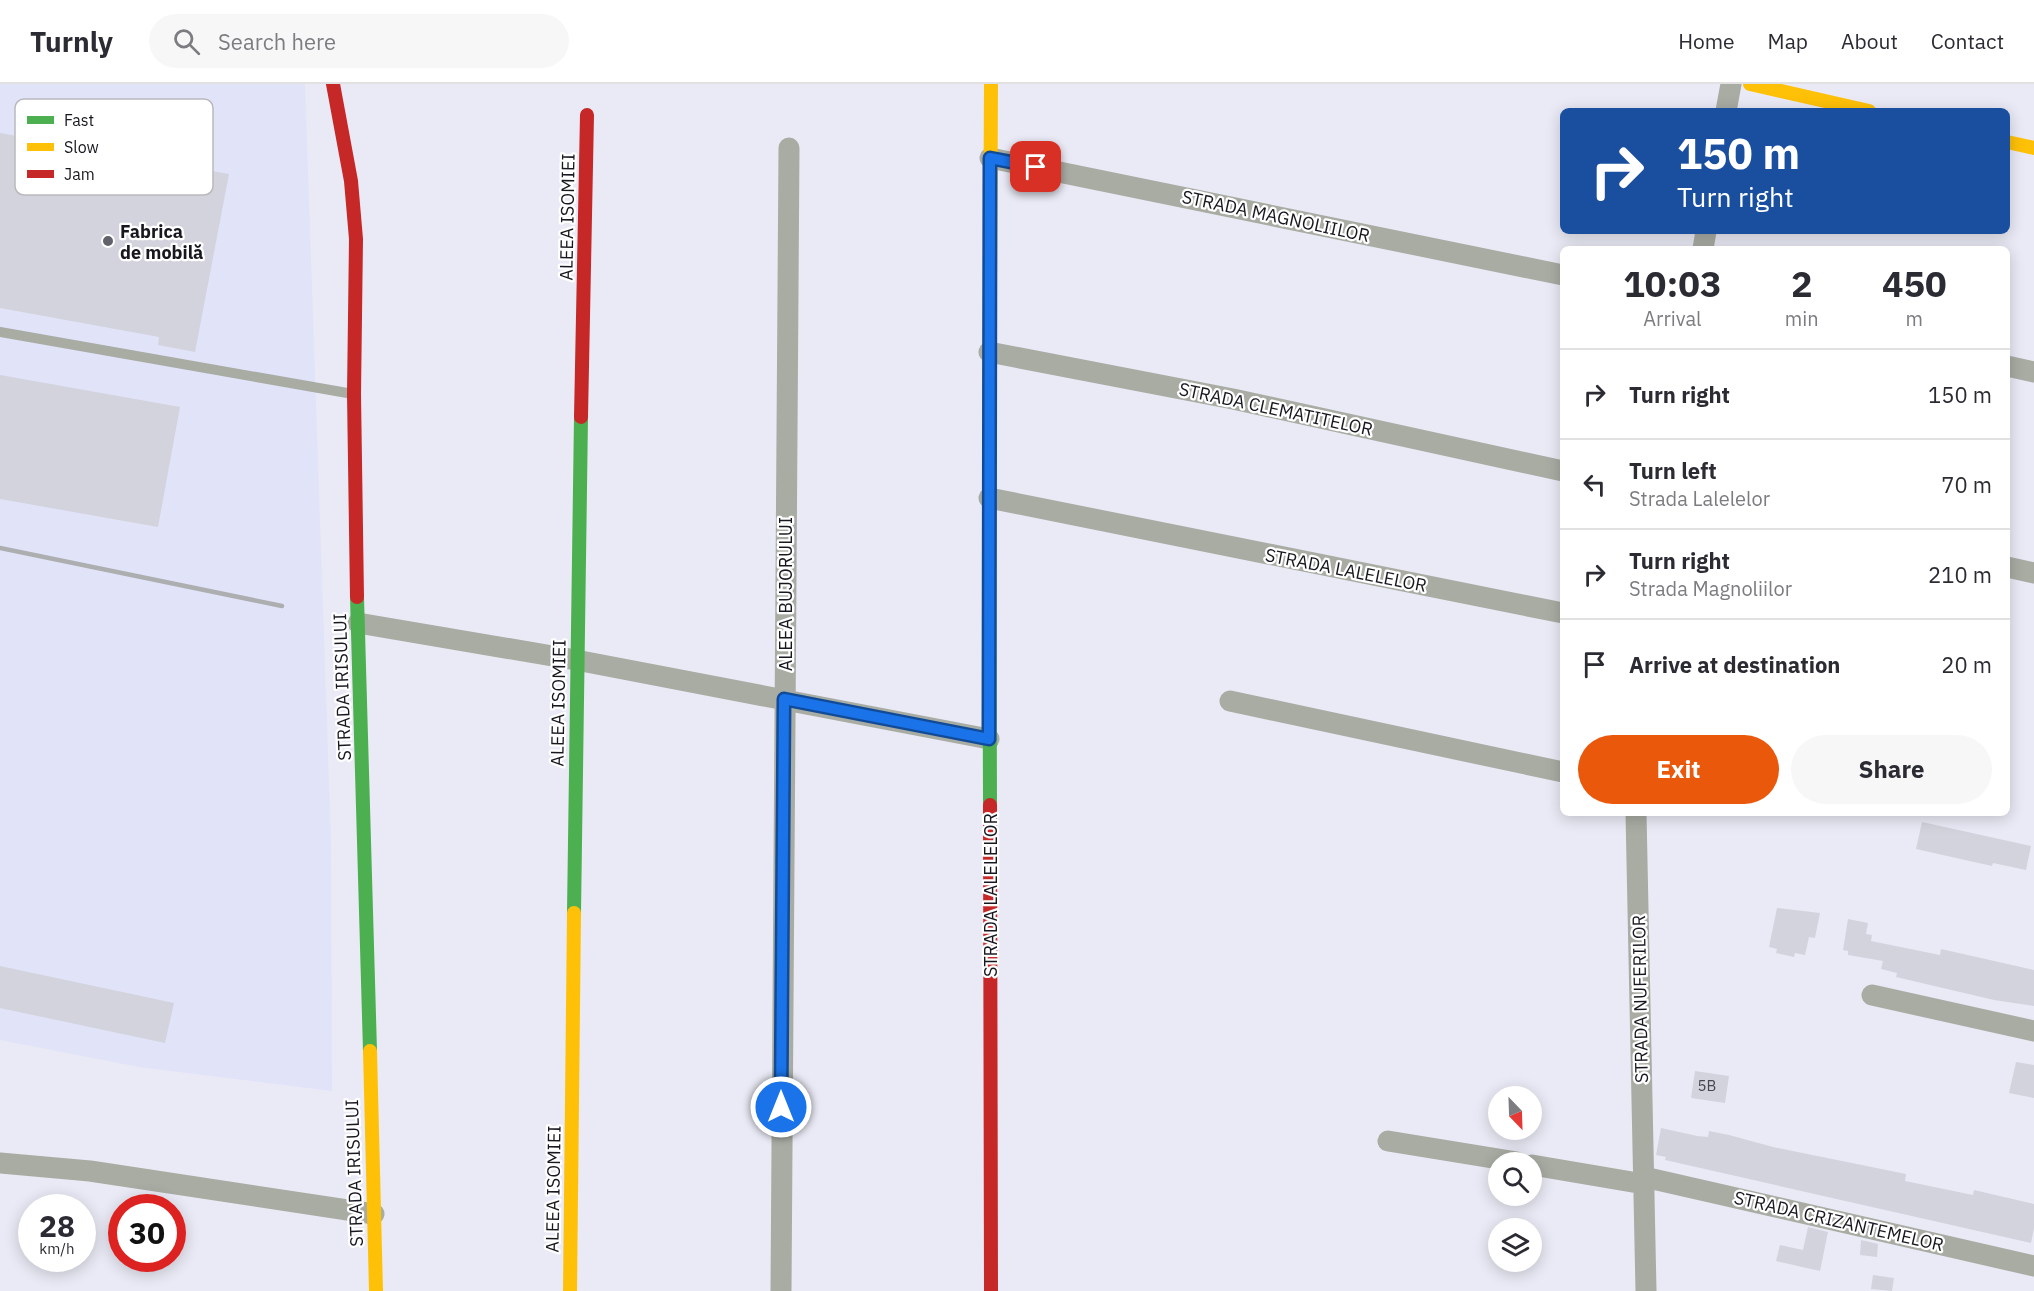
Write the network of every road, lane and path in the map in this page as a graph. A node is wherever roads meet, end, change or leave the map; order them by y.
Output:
1 (333, 84) edge
2 (991, 84) edge
3 (1731, 84) edge
4 (1750, 84) edge
5 (1727, 108) edge
6 (1856, 108) edge
7 (587, 116) dead end
8 (2010, 143) edge
9 (789, 148) dead end
10 (2034, 148) edge
11 (990, 158) junction
12 (1560, 274) edge
13 (0, 332) edge
14 (989, 352) junction
15 (2010, 367) edge
16 (2034, 372) edge
17 (354, 394) junction
18 (1560, 470) edge
19 (989, 498) junction
20 (2010, 568) edge
21 (2034, 573) edge
22 (1560, 612) edge
23 (358, 623) junction
24 (576, 660) junction
25 (784, 699) junction
26 (1230, 701) dead end
27 (989, 739) junction
28 (1560, 771) edge
29 (1636, 816) edge
30 (1872, 995) dead end
31 (2034, 1030) edge
32 (1388, 1141) dead end
33 (1488, 1157) edge
34 (0, 1163) edge
35 (1542, 1166) edge
36 (1644, 1181) junction
37 (374, 1214) junction
38 (2034, 1266) edge
39 (376, 1291) edge
40 (570, 1291) edge
41 (781, 1291) edge
42 (992, 1291) edge
43 (1646, 1291) edge

1 - 17 street, STRADA IRISULUI
2 - 11 street, STRADA LALELELOR
3 - 5 street
4 - 6 street
7 - 24 street, ALEEA ISOMIEI
8 - 10 street
9 - 25 street, ALEEA BUJORULUI
11 - 12 street, STRADA MAGNOLIILOR
11 - 14 street, STRADA LALELELOR
13 - 17 lane
14 - 18 street, STRADA CLEMATITELOR
14 - 19 street, STRADA LALELELOR
15 - 16 street
17 - 23 street, STRADA IRISULUI
19 - 22 street, STRADA LALELELOR
19 - 27 street, STRADA LALELELOR
20 - 21 street
23 - 24 street
23 - 37 street, STRADA IRISULUI
24 - 25 street
24 - 40 street, ALEEA ISOMIEI
25 - 27 street
25 - 41 street, ALEEA BUJORULUI
26 - 28 street
27 - 42 street, STRADA LALELELOR
29 - 36 street, STRADA NUFERILOR
30 - 31 street
32 - 33 street
34 - 37 street
35 - 36 street
36 - 38 street, STRADA CRIZANTEMELOR
36 - 43 street, STRADA NUFERILOR
37 - 39 street, STRADA IRISULUI

